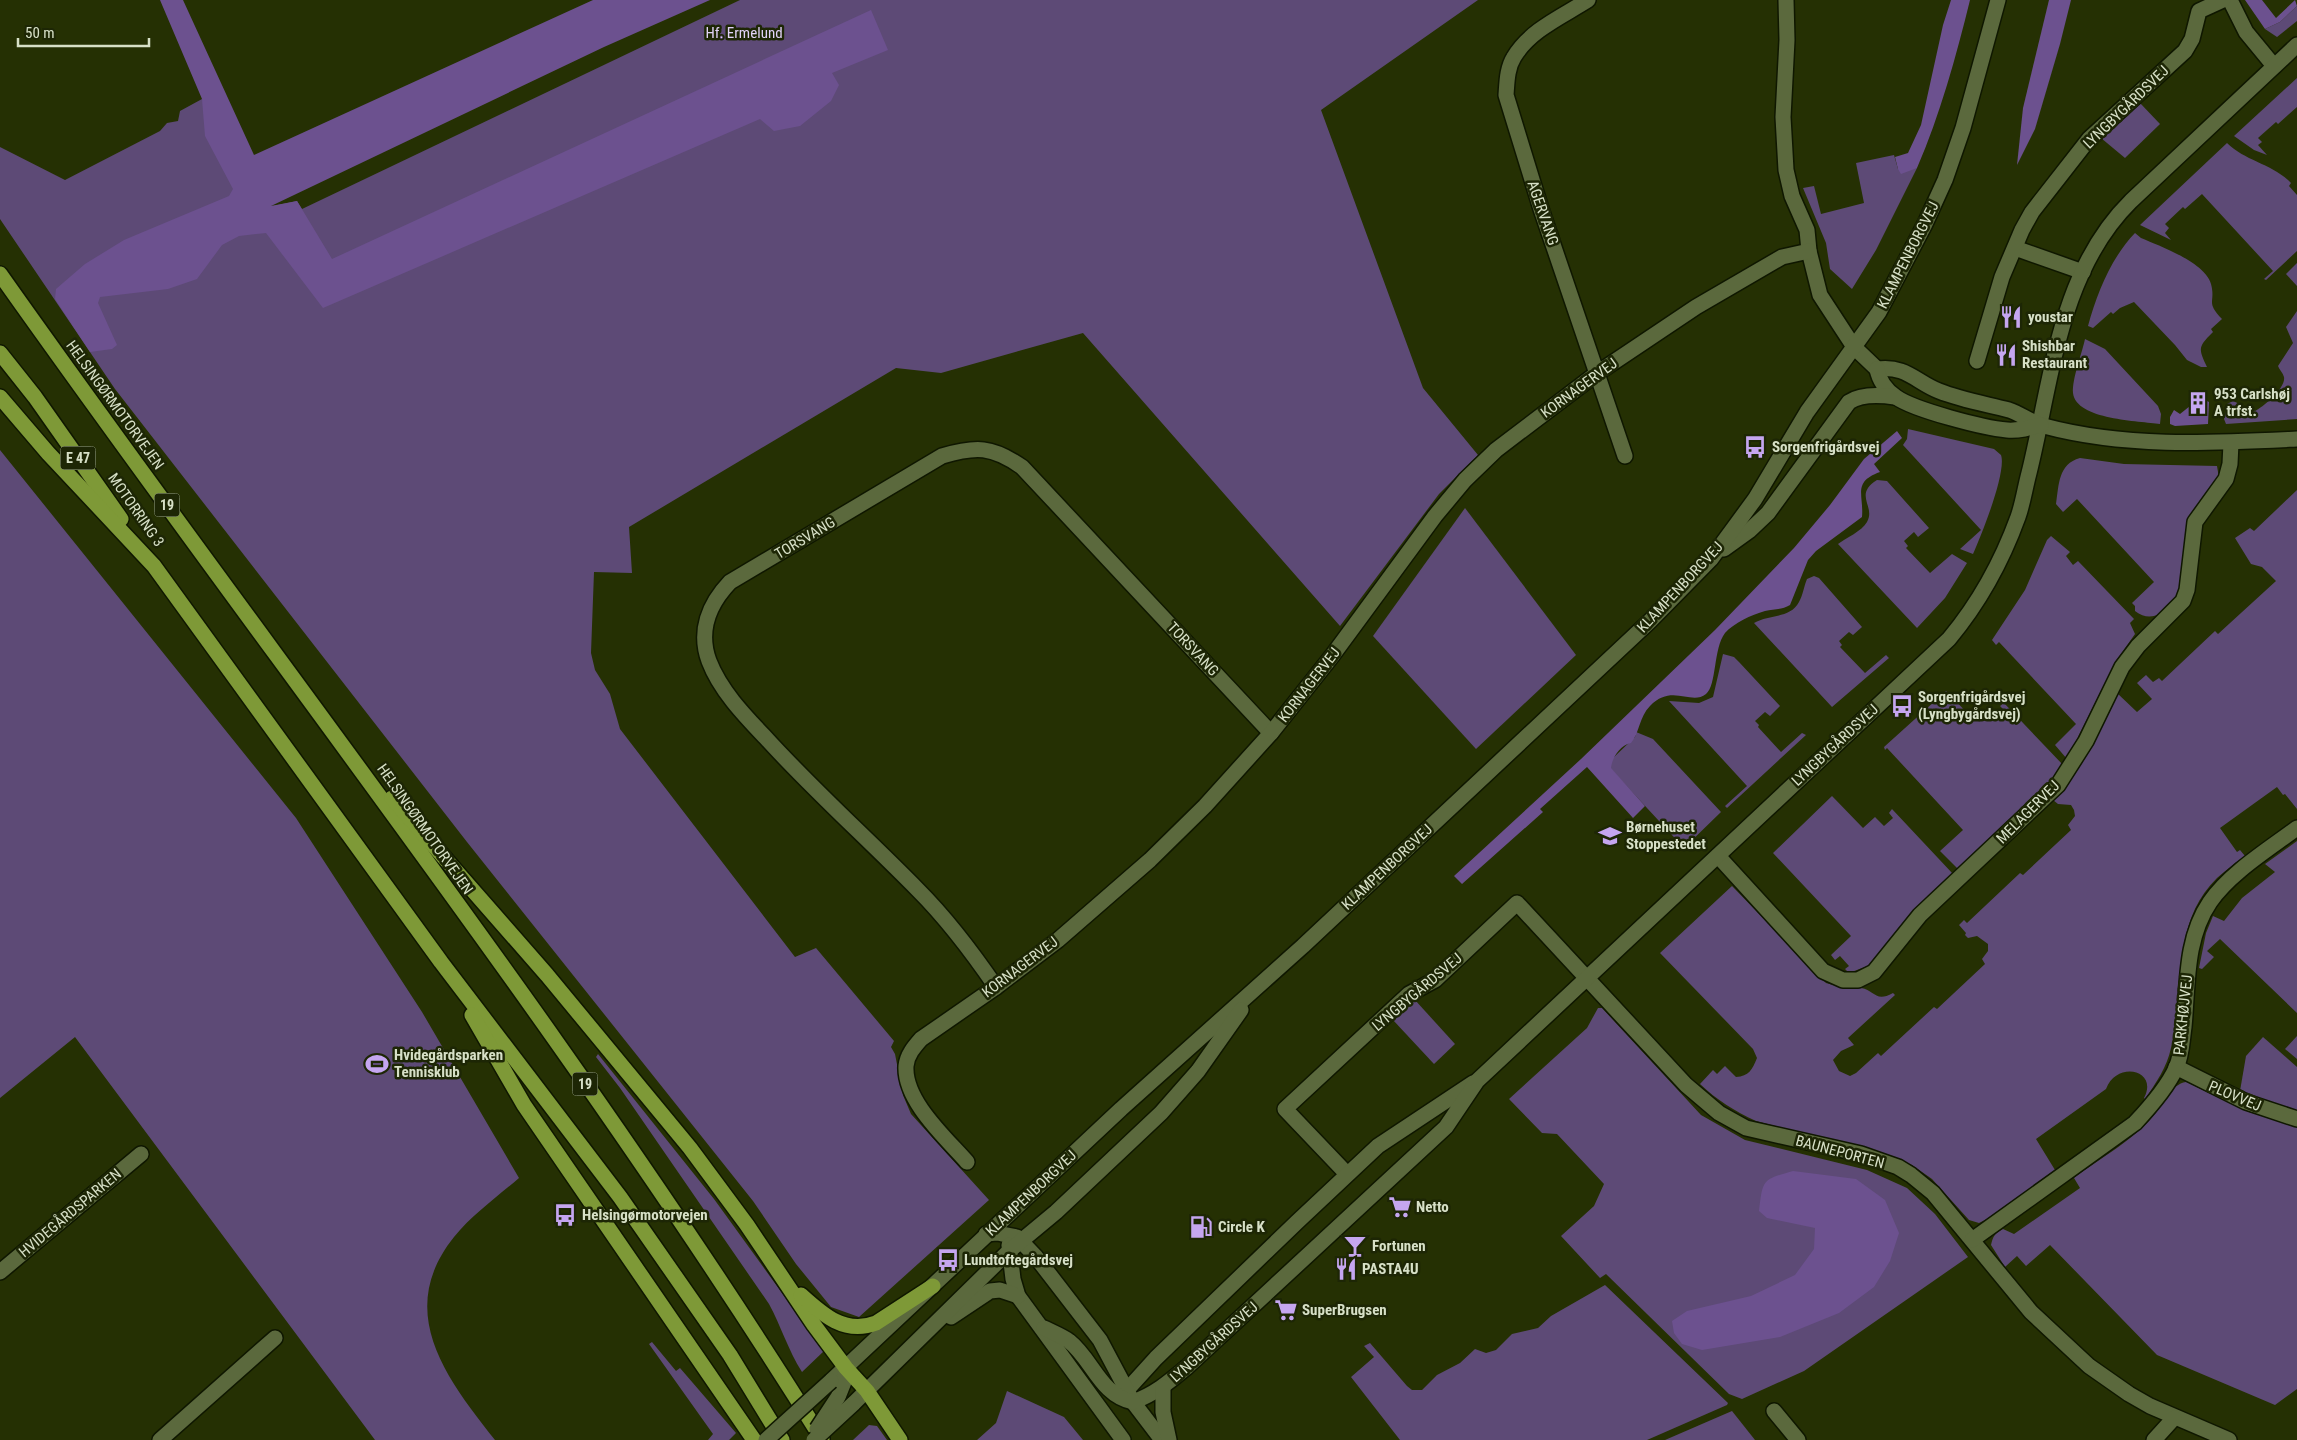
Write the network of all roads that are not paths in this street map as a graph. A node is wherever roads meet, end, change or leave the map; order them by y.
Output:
1 (1588, 0) edge
2 (1786, 0) edge
3 (1998, 0) edge
4 (2223, 0) edge
5 (2230, 0) edge
6 (2297, 45) edge
7 (2274, 66) junction
8 (2015, 248) junction
9 (1809, 251) junction
10 (2083, 272) junction
11 (0, 274) edge
12 (1854, 347) junction
13 (0, 352) edge
14 (1977, 361) dead end
15 (1877, 369) junction
16 (1596, 374) junction
17 (0, 397) edge
18 (1895, 397) junction
19 (2041, 425) junction
20 (2297, 438) edge
21 (2231, 443) junction
22 (1626, 456) dead end
23 (1710, 559) junction
24 (154, 566) junction
25 (1271, 733) junction
26 (337, 735) junction
27 (2297, 828) edge
28 (1718, 856) junction
29 (441, 962) junction
30 (1587, 978) junction
31 (996, 987) junction
32 (1254, 990) junction
33 (2176, 1067) junction
34 (1477, 1081) junction
35 (2297, 1119) edge
36 (141, 1154) dead end
37 (967, 1162) dead end
38 (1347, 1174) junction
39 (1014, 1209) junction
40 (986, 1234) junction
41 (1016, 1238) junction
42 (1972, 1240) junction
43 (1009, 1251) junction
44 (0, 1272) edge
45 (784, 1277) junction
46 (933, 1286) junction
47 (1018, 1296) junction
48 (1039, 1326) junction
49 (924, 1335) junction
50 (275, 1338) dead end
51 (846, 1368) junction
52 (1163, 1387) junction
53 (867, 1391) junction
54 (1128, 1397) junction
55 (1774, 1411) dead end
56 (2174, 1418) junction
57 (1119, 1435) edge
58 (160, 1440) edge
59 (754, 1440) edge
60 (766, 1440) edge
61 (782, 1440) edge
62 (809, 1440) edge
63 (814, 1440) edge
64 (823, 1440) edge
65 (900, 1440) edge
66 (1162, 1440) edge
67 (1169, 1440) edge
68 (1798, 1440) edge
69 (2154, 1440) edge
70 (2229, 1440) edge

1 - 16 street, AGERVANG
2 - 9 street
3 - 12 street, KLAMPENBORGVEJ
4 - 8 street, LYNGBYGÅRDSVEJ
5 - 7 street
6 - 7 street, LYNGBYGÅRDSVEJ
7 - 10 street, LYNGBYGÅRDSVEJ
8 - 10 street
8 - 14 street, LYNGBYGÅRDSVEJ
9 - 12 street
9 - 16 street, KORNAGERVEJ
10 - 19 street, LYNGBYGÅRDSVEJ
11 - 26 highway, HELSINGØRMOTORVEJEN / 19
12 - 15 street
12 - 23 street, KLAMPENBORGVEJ
13 - 24 highway, MOTORRING 3 / E 47
15 - 18 street
15 - 19 street
16 - 22 street, AGERVANG
16 - 25 street, KORNAGERVEJ
17 - 24 highway
18 - 19 street
18 - 23 street
19 - 21 street
19 - 28 street, LYNGBYGÅRDSVEJ
20 - 21 street
21 - 28 street, MELAGERVEJ
23 - 32 street, KLAMPENBORGVEJ
24 - 29 highway
25 - 31 street, KORNAGERVEJ
25 - 31 street, TORSVANG
26 - 45 highway
26 - 64 highway, HELSINGØRMOTORVEJEN / 19
27 - 33 street, PARKHØJVEJ
28 - 30 street, LYNGBYGÅRDSVEJ
29 - 59 highway
29 - 61 highway
30 - 34 street, LYNGBYGÅRDSVEJ
30 - 38 street, LYNGBYGÅRDSVEJ
30 - 42 street, BAUNEPORTEN
31 - 37 street, KORNAGERVEJ
32 - 39 street, KLAMPENBORGVEJ
32 - 41 street, KLAMPENBORGVEJ
33 - 35 street, PLOVVEJ
33 - 42 street, PARKHØJVEJ
34 - 38 street, LYNGBYGÅRDSVEJ
34 - 52 street, LYNGBYGÅRDSVEJ
36 - 44 street, HVIDEGÅRDSPARKEN
38 - 54 street, LYNGBYGÅRDSVEJ
39 - 40 street, KLAMPENBORGVEJ
39 - 41 street
40 - 41 street
40 - 46 street, KLAMPENBORGVEJ
41 - 43 street
41 - 54 street
42 - 56 street, BAUNEPORTEN
43 - 47 street
43 - 49 street, KLAMPENBORGVEJ
45 - 46 highway
45 - 51 highway
46 - 51 street, KLAMPENBORGVEJ
47 - 48 street
47 - 49 street
48 - 54 street
48 - 57 street
49 - 53 street, KLAMPENBORGVEJ
50 - 58 street
51 - 53 highway
51 - 60 street, KLAMPENBORGVEJ, bridge
51 - 62 street, bridge
52 - 54 street, LYNGBYGÅRDSVEJ
52 - 67 street
53 - 63 street, KLAMPENBORGVEJ, bridge
53 - 65 highway
54 - 57 street
54 - 66 street
55 - 68 street
56 - 69 street
56 - 70 street, BAUNEPORTEN

